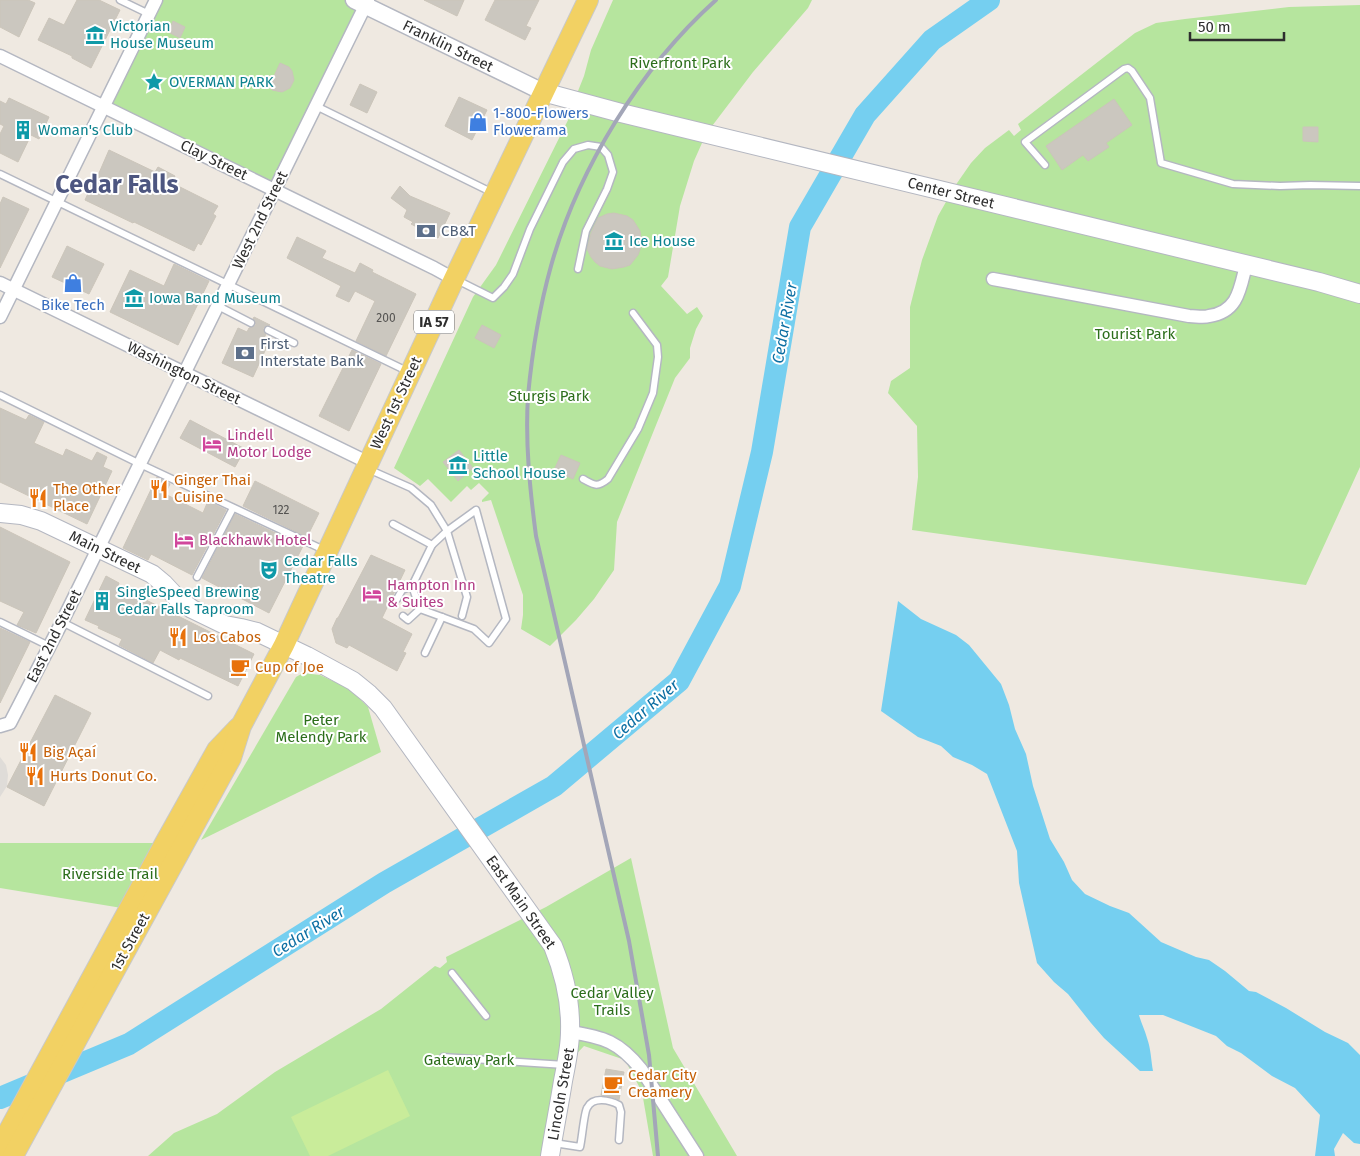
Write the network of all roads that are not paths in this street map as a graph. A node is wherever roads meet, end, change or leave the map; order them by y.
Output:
1 (120, 0) edge
2 (156, 0) edge
3 (585, 1) edge
4 (362, 2) edge
5 (149, 14) junction
6 (0, 56) edge
7 (543, 92) junction
8 (103, 106) junction
9 (316, 106) junction
10 (1045, 165) dead end
11 (0, 174) edge
12 (1360, 186) edge
13 (275, 190) junction
14 (494, 194) junction
15 (57, 202) junction
16 (1246, 265) junction
17 (578, 269) dead end
18 (454, 279) junction
19 (993, 279) dead end
20 (0, 283) edge
21 (228, 284) junction
22 (14, 289) junction
23 (1360, 294) edge
24 (218, 306) junction
25 (633, 313) dead end
26 (0, 317) edge
27 (252, 322) dead end
28 (268, 330) dead end
29 (294, 343) dead end
30 (411, 372) junction
31 (185, 373) junction
32 (0, 395) edge
33 (140, 464) junction
34 (368, 466) junction
35 (584, 479) dead end
36 (233, 508) junction
37 (0, 513) edge
38 (393, 524) dead end
39 (447, 531) junction
40 (432, 545) junction
41 (99, 548) junction
42 (328, 552) junction
43 (197, 578) dead end
44 (412, 586) junction
45 (397, 599) dead end
46 (420, 609) junction
47 (403, 616) dead end
48 (462, 616) dead end
49 (442, 617) junction
50 (0, 622) edge
51 (62, 622) junction
52 (284, 645) junction
53 (50, 646) junction
54 (425, 654) dead end
55 (208, 696) dead end
56 (383, 708) joint
57 (5, 724) edge
58 (174, 845) junction
59 (452, 973) dead end
60 (486, 1016) dead end
61 (570, 1032) junction
62 (443, 1057) dead end
63 (566, 1065) junction
64 (619, 1140) dead end
65 (0, 1147) edge
66 (551, 1149) edge
67 (13, 1156) edge
68 (697, 1156) edge

1 - 5 lane
2 - 5 street
3 - 7 main road, West 1st Street / IA 57
4 - 7 street, Franklin Street
4 - 9 street, West 2nd Street
5 - 8 street
6 - 8 street, Clay Street
7 - 14 main road, West 1st Street / IA 57
7 - 16 main road, Center Street
8 - 13 street, Clay Street
8 - 15 street
9 - 13 street, West 2nd Street
9 - 14 lane
10 - 12 lane
11 - 15 lane
13 - 18 street, Clay Street
13 - 21 street, West 2nd Street
14 - 18 main road, West 1st Street / IA 57
15 - 21 lane
15 - 22 street
16 - 19 street
16 - 23 main road, Center Street
17 - 18 lane
18 - 30 main road, West 1st Street / IA 57
20 - 22 street, Washington Street
21 - 24 street, West 2nd Street
21 - 30 lane
22 - 26 street
22 - 31 street, Washington Street
24 - 27 lane
24 - 31 street, West 2nd Street
25 - 35 lane
28 - 29 lane
30 - 34 main road, West 1st Street / IA 57
31 - 33 street, West 2nd Street
31 - 34 street, Washington Street
32 - 33 lane
33 - 36 lane
33 - 41 street, West 2nd Street
34 - 39 lane
34 - 42 main road, West 1st Street / IA 57
36 - 42 lane
36 - 43 lane
37 - 41 main road, Main Street
38 - 40 lane
39 - 40 lane
39 - 48 lane
39 - 49 lane
40 - 44 lane
41 - 51 street, East 2nd Street
41 - 52 main road, Main Street
42 - 52 main road, West 1st Street / IA 57
44 - 45 lane
44 - 46 lane
46 - 47 lane
46 - 49 lane
49 - 54 lane
50 - 53 lane
51 - 53 street, East 2nd Street
51 - 55 lane
52 - 56 main road, Main Street
52 - 58 main road, 1st Street
53 - 57 street, East 2nd Street
56 - 61 main road, East Main Street
58 - 65 main road, 1st Street
58 - 67 main road, 1st Street
59 - 60 lane
61 - 63 main road, Lincoln Street
61 - 68 street
62 - 63 lane
63 - 66 main road, Lincoln Street
64 - 66 lane

